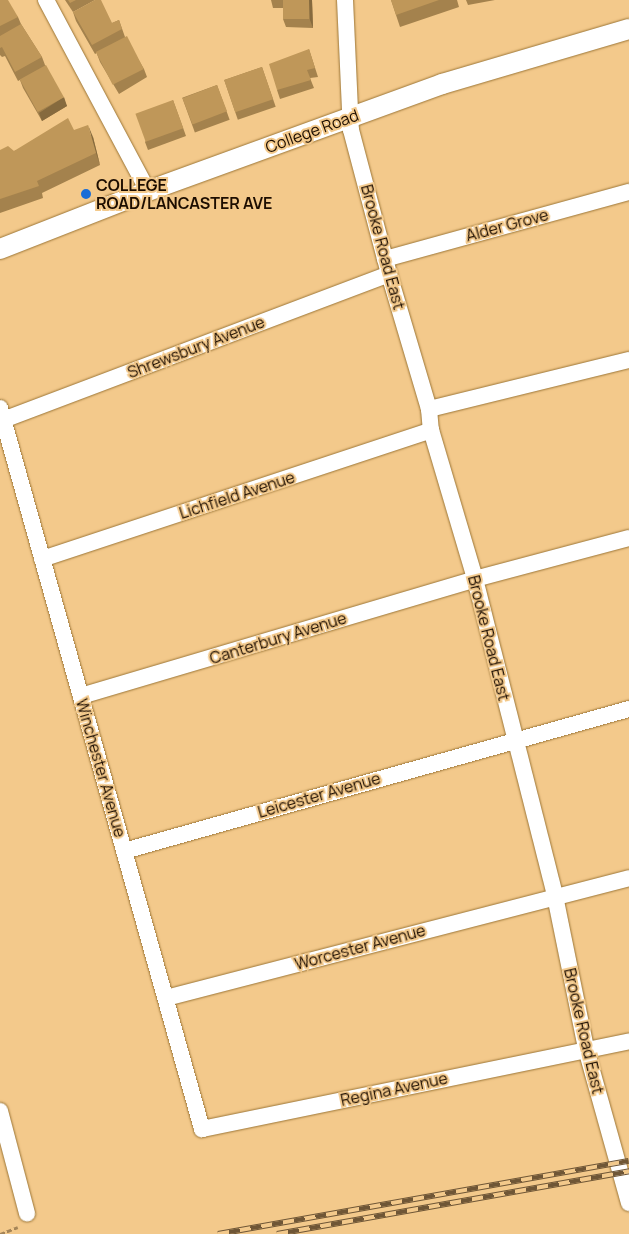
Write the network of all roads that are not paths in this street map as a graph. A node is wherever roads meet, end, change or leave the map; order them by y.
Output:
1 (46, 0) edge
2 (345, 0) edge
3 (629, 29) edge
4 (351, 116) junction
5 (148, 191) junction
6 (629, 192) edge
7 (0, 249) edge
8 (387, 267) junction
9 (629, 360) edge
10 (429, 409) junction
11 (2, 414) edge
12 (431, 430) junction
13 (629, 538) edge
14 (42, 559) junction
15 (475, 579) junction
16 (81, 696) junction
17 (629, 709) edge
18 (514, 740) junction
19 (124, 851) junction
20 (629, 878) edge
21 (555, 896) junction
22 (166, 998) junction
23 (629, 1041) edge
24 (586, 1049) junction
25 (0, 1111) edge
26 (202, 1128) joint
27 (629, 1203) edge
28 (27, 1213) dead end

1 - 5 street
2 - 4 street, Brooke Road East
3 - 4 street, College Road
4 - 5 street, College Road
4 - 8 street, Brooke Road East
5 - 7 street, College Road
6 - 8 street, Alder Grove
8 - 10 street, Brooke Road East
8 - 11 street, Shrewsbury Avenue
9 - 10 street
10 - 12 street, Brooke Road East
11 - 14 street, Winchester Avenue
12 - 14 street, Lichfield Avenue
12 - 15 street, Brooke Road East
13 - 15 street, Canterbury Avenue
14 - 16 street, Winchester Avenue
15 - 16 street, Canterbury Avenue
15 - 18 street, Brooke Road East
16 - 19 street, Winchester Avenue
17 - 18 street, Leicester Avenue
18 - 19 street, Leicester Avenue
18 - 21 street, Brooke Road East
19 - 22 street, Winchester Avenue
20 - 21 street, Worcester Avenue
21 - 22 street, Worcester Avenue
21 - 24 street, Brooke Road East
22 - 26 street, Winchester Avenue
23 - 24 street, Regina Avenue
24 - 26 street, Regina Avenue
24 - 27 street, Brooke Road East
25 - 28 street

